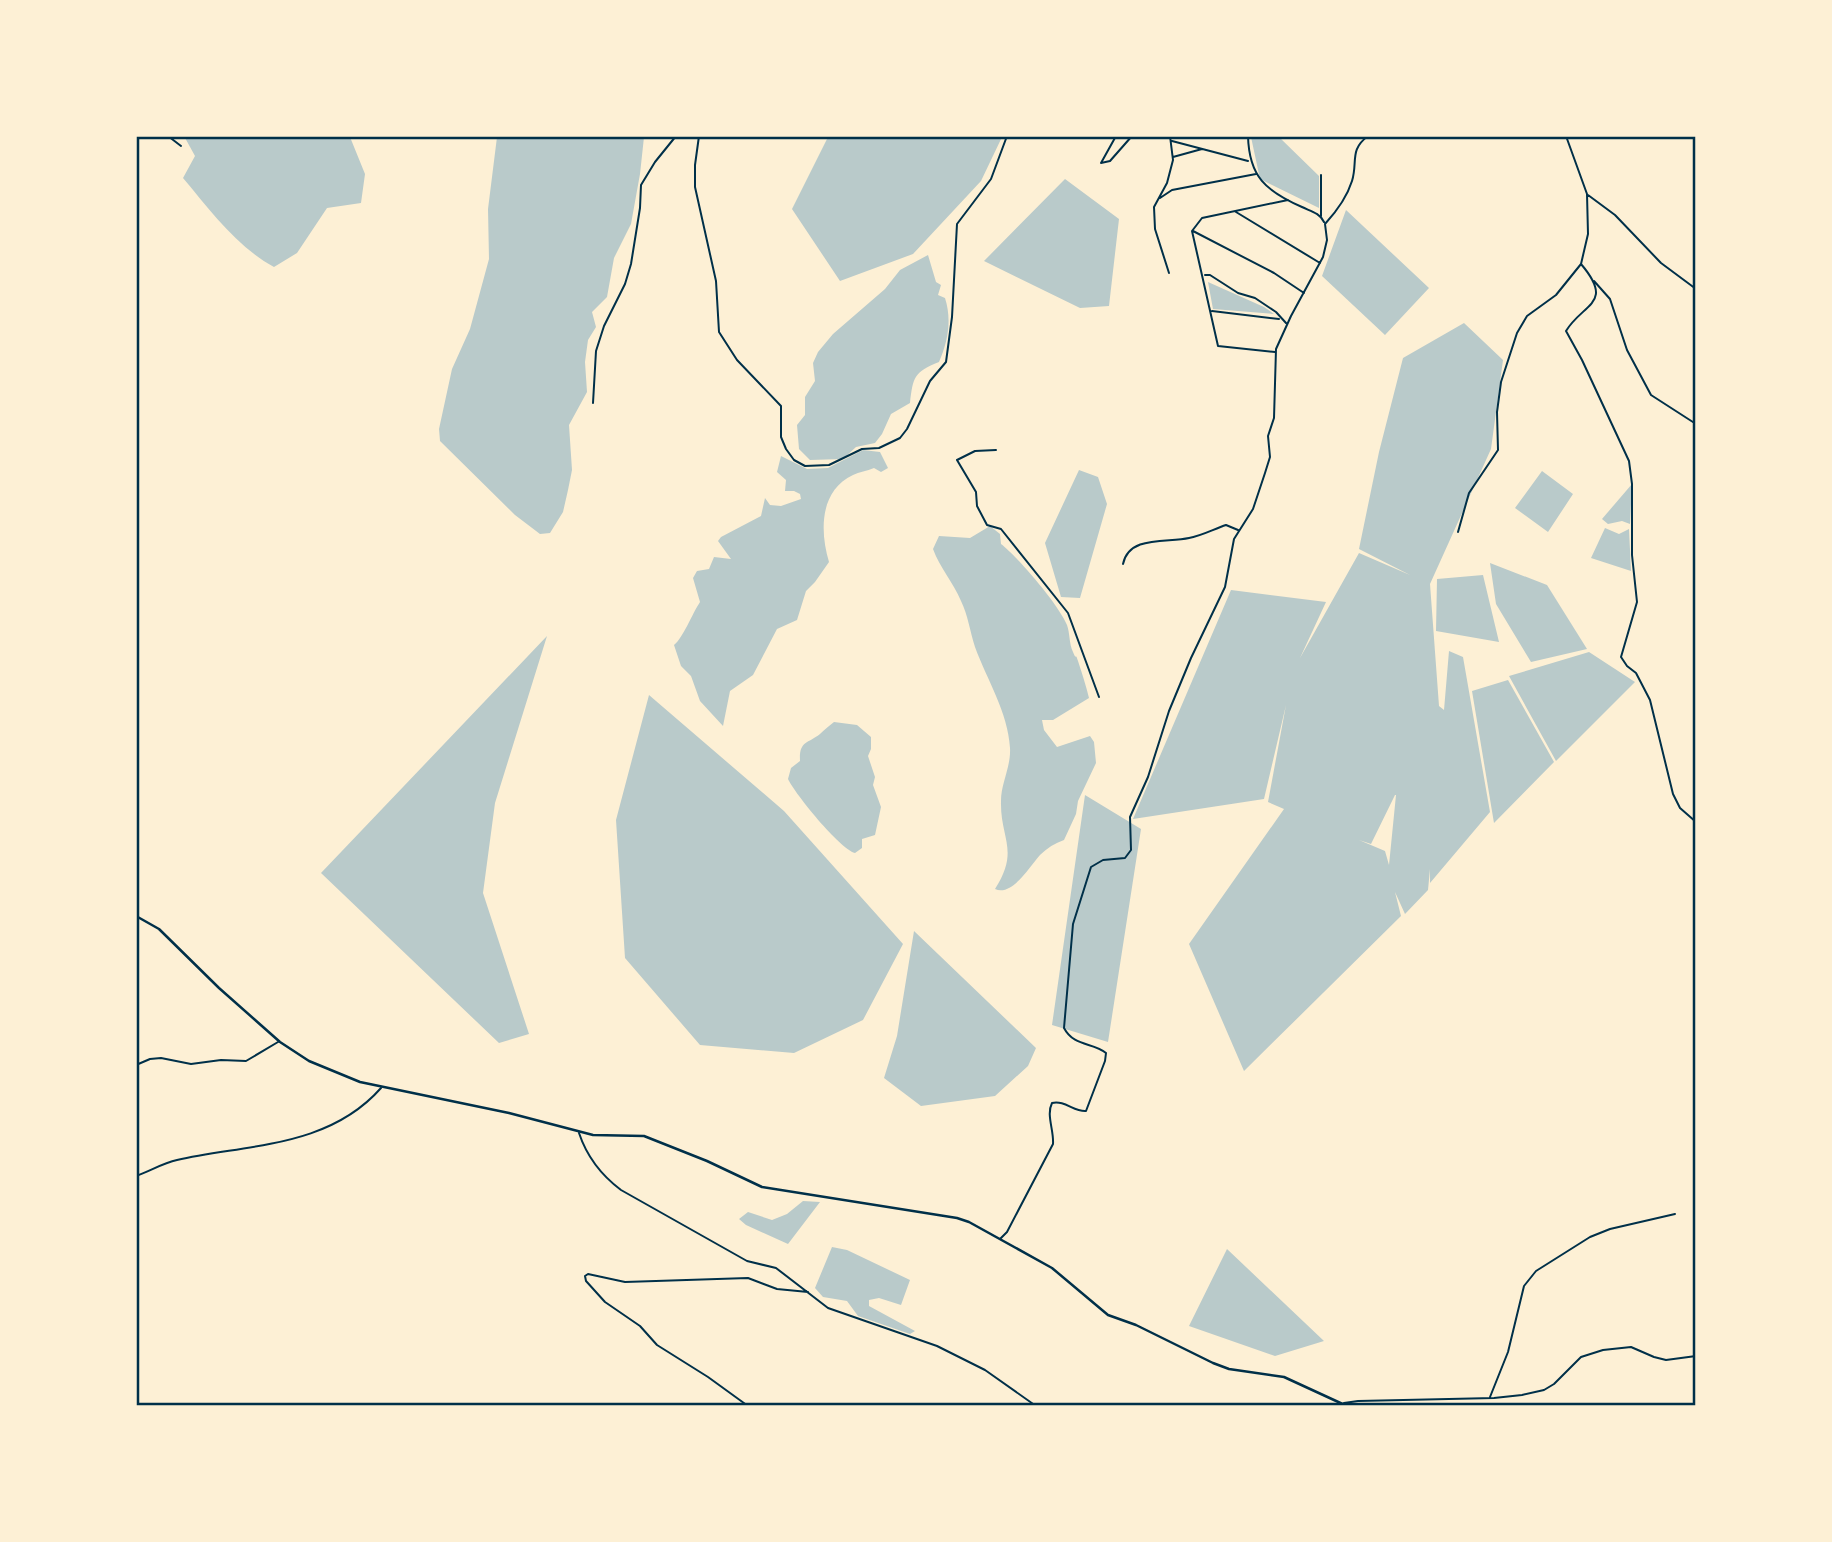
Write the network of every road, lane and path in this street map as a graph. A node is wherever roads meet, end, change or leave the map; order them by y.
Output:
1 (168, 136) edge
2 (676, 136) edge
3 (699, 136) edge
4 (1006, 136) edge
5 (1116, 136) edge
6 (1132, 136) edge
7 (1170, 136) edge
8 (1248, 136) edge
9 (1368, 136) edge
10 (1566, 136) edge
11 (1171, 141) junction
12 (181, 146) dead end
13 (1203, 148) junction
14 (1173, 157) junction
15 (1250, 162) junction
16 (1257, 174) junction
17 (1321, 175) dead end
18 (1587, 194) junction
19 (1157, 200) junction
20 (1288, 200) junction
21 (1235, 211) junction
22 (1321, 216) junction
23 (1325, 224) junction
24 (1192, 231) junction
25 (1320, 263) junction
26 (1581, 264) junction
27 (1169, 273) dead end
28 (1205, 275) dead end
29 (1593, 281) junction
30 (1696, 289) edge
31 (1304, 293) junction
32 (1211, 311) junction
33 (1281, 319) junction
34 (1287, 323) junction
35 (1275, 352) junction
36 (593, 404) dead end
37 (1696, 424) edge
38 (996, 450) dead end
39 (1239, 531) junction
40 (1458, 532) dead end
41 (1123, 564) dead end
42 (1099, 697) dead end
43 (1696, 822) edge
44 (136, 916) edge
45 (279, 1041) junction
46 (136, 1065) edge
47 (381, 1087) junction
48 (579, 1132) junction
49 (136, 1176) edge
50 (1675, 1214) dead end
51 (1000, 1239) junction
52 (809, 1293) junction
53 (1696, 1356) edge
54 (1490, 1398) junction
55 (1346, 1404) edge
56 (748, 1405) edge
57 (1036, 1405) edge

1 - 12 street
2 - 36 street
3 - 4 street
5 - 6 street
7 - 11 street
8 - 15 street
9 - 23 street
10 - 18 street
11 - 13 street
11 - 14 street
13 - 14 street
13 - 15 street
14 - 19 street
15 - 16 street
16 - 19 street
16 - 20 street
17 - 22 street
18 - 26 street
18 - 30 street
19 - 27 street
20 - 21 street
20 - 22 street
21 - 24 street
21 - 25 street
22 - 23 street
23 - 25 street
24 - 31 street
24 - 32 street
25 - 31 street
26 - 29 street
26 - 40 street
28 - 33 street
29 - 37 street
29 - 43 street
31 - 34 street
32 - 33 street
32 - 35 street
33 - 34 street
34 - 35 street
35 - 39 street
38 - 42 street
39 - 41 street
39 - 51 street
44 - 45 street
45 - 46 street
45 - 47 street
47 - 48 street
47 - 49 street
48 - 51 street
48 - 52 street
50 - 54 street
51 - 55 street
52 - 56 street
52 - 57 street
53 - 54 street
54 - 55 street

